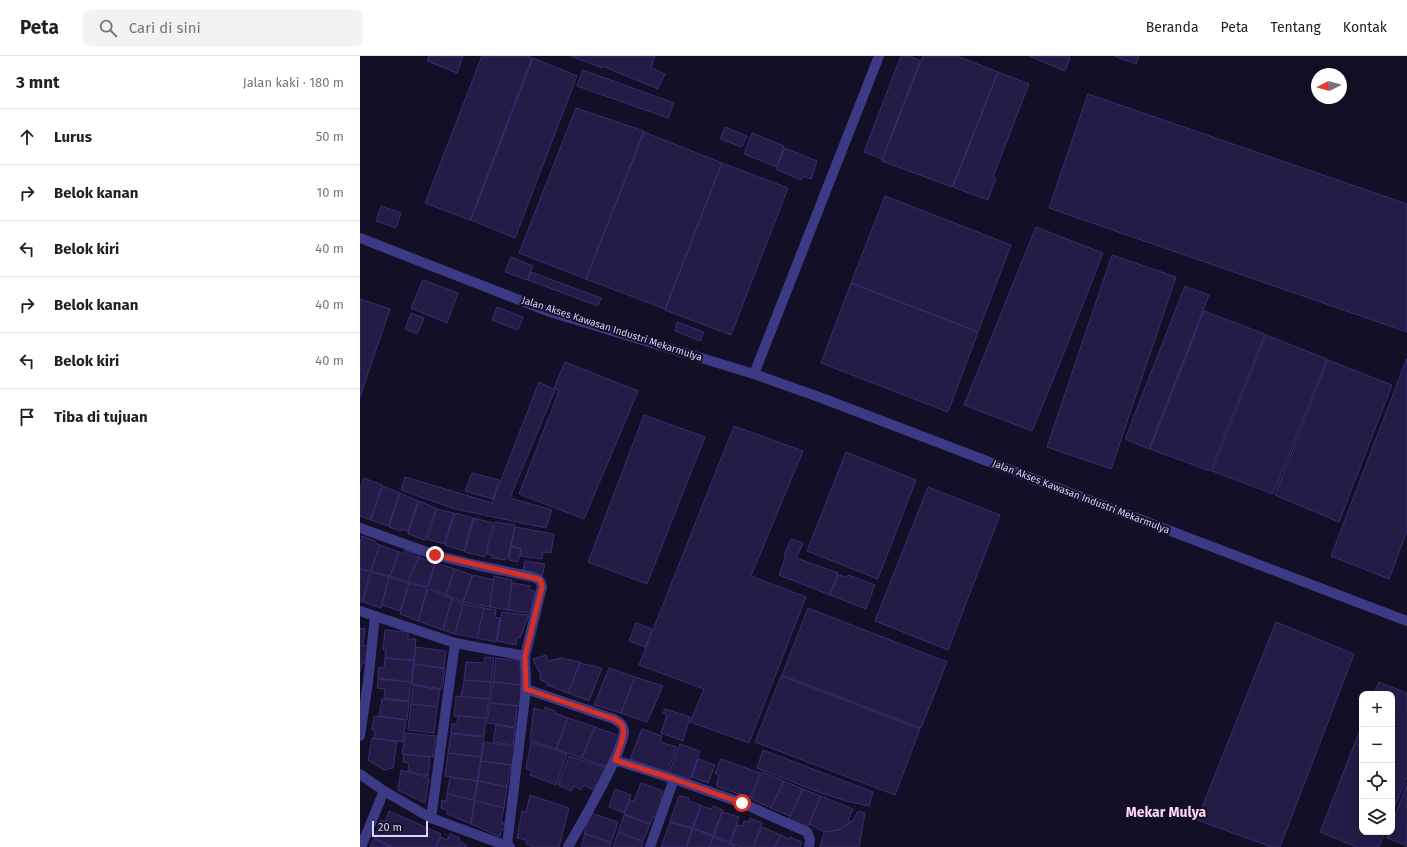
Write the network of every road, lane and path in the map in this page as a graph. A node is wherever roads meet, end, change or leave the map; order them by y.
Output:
1 (879, 56) edge
2 (360, 238) edge
3 (754, 374) junction
4 (360, 528) edge
5 (360, 611) edge
6 (375, 616) junction
7 (1407, 621) edge
8 (456, 643) junction
9 (525, 656) junction
10 (526, 689) junction
11 (360, 736) edge
12 (615, 760) junction
13 (360, 774) edge
14 (674, 779) junction
15 (384, 791) junction
16 (431, 818) junction
17 (508, 846) edge
18 (361, 847) edge
19 (568, 847) edge
20 (650, 847) edge
21 (809, 847) edge

1 - 3 street
2 - 3 street, Jalan Akses Kawasan Industri Mekarmulya
3 - 7 street, Jalan Akses Kawasan Industri Mekarmulya
4 - 9 street
5 - 6 street
6 - 8 street
6 - 11 street
8 - 9 street
8 - 16 street
9 - 10 street
10 - 12 street
10 - 17 street
12 - 14 street
12 - 19 street
13 - 15 street
14 - 20 street
14 - 21 street
15 - 16 street
15 - 18 street
16 - 17 street

